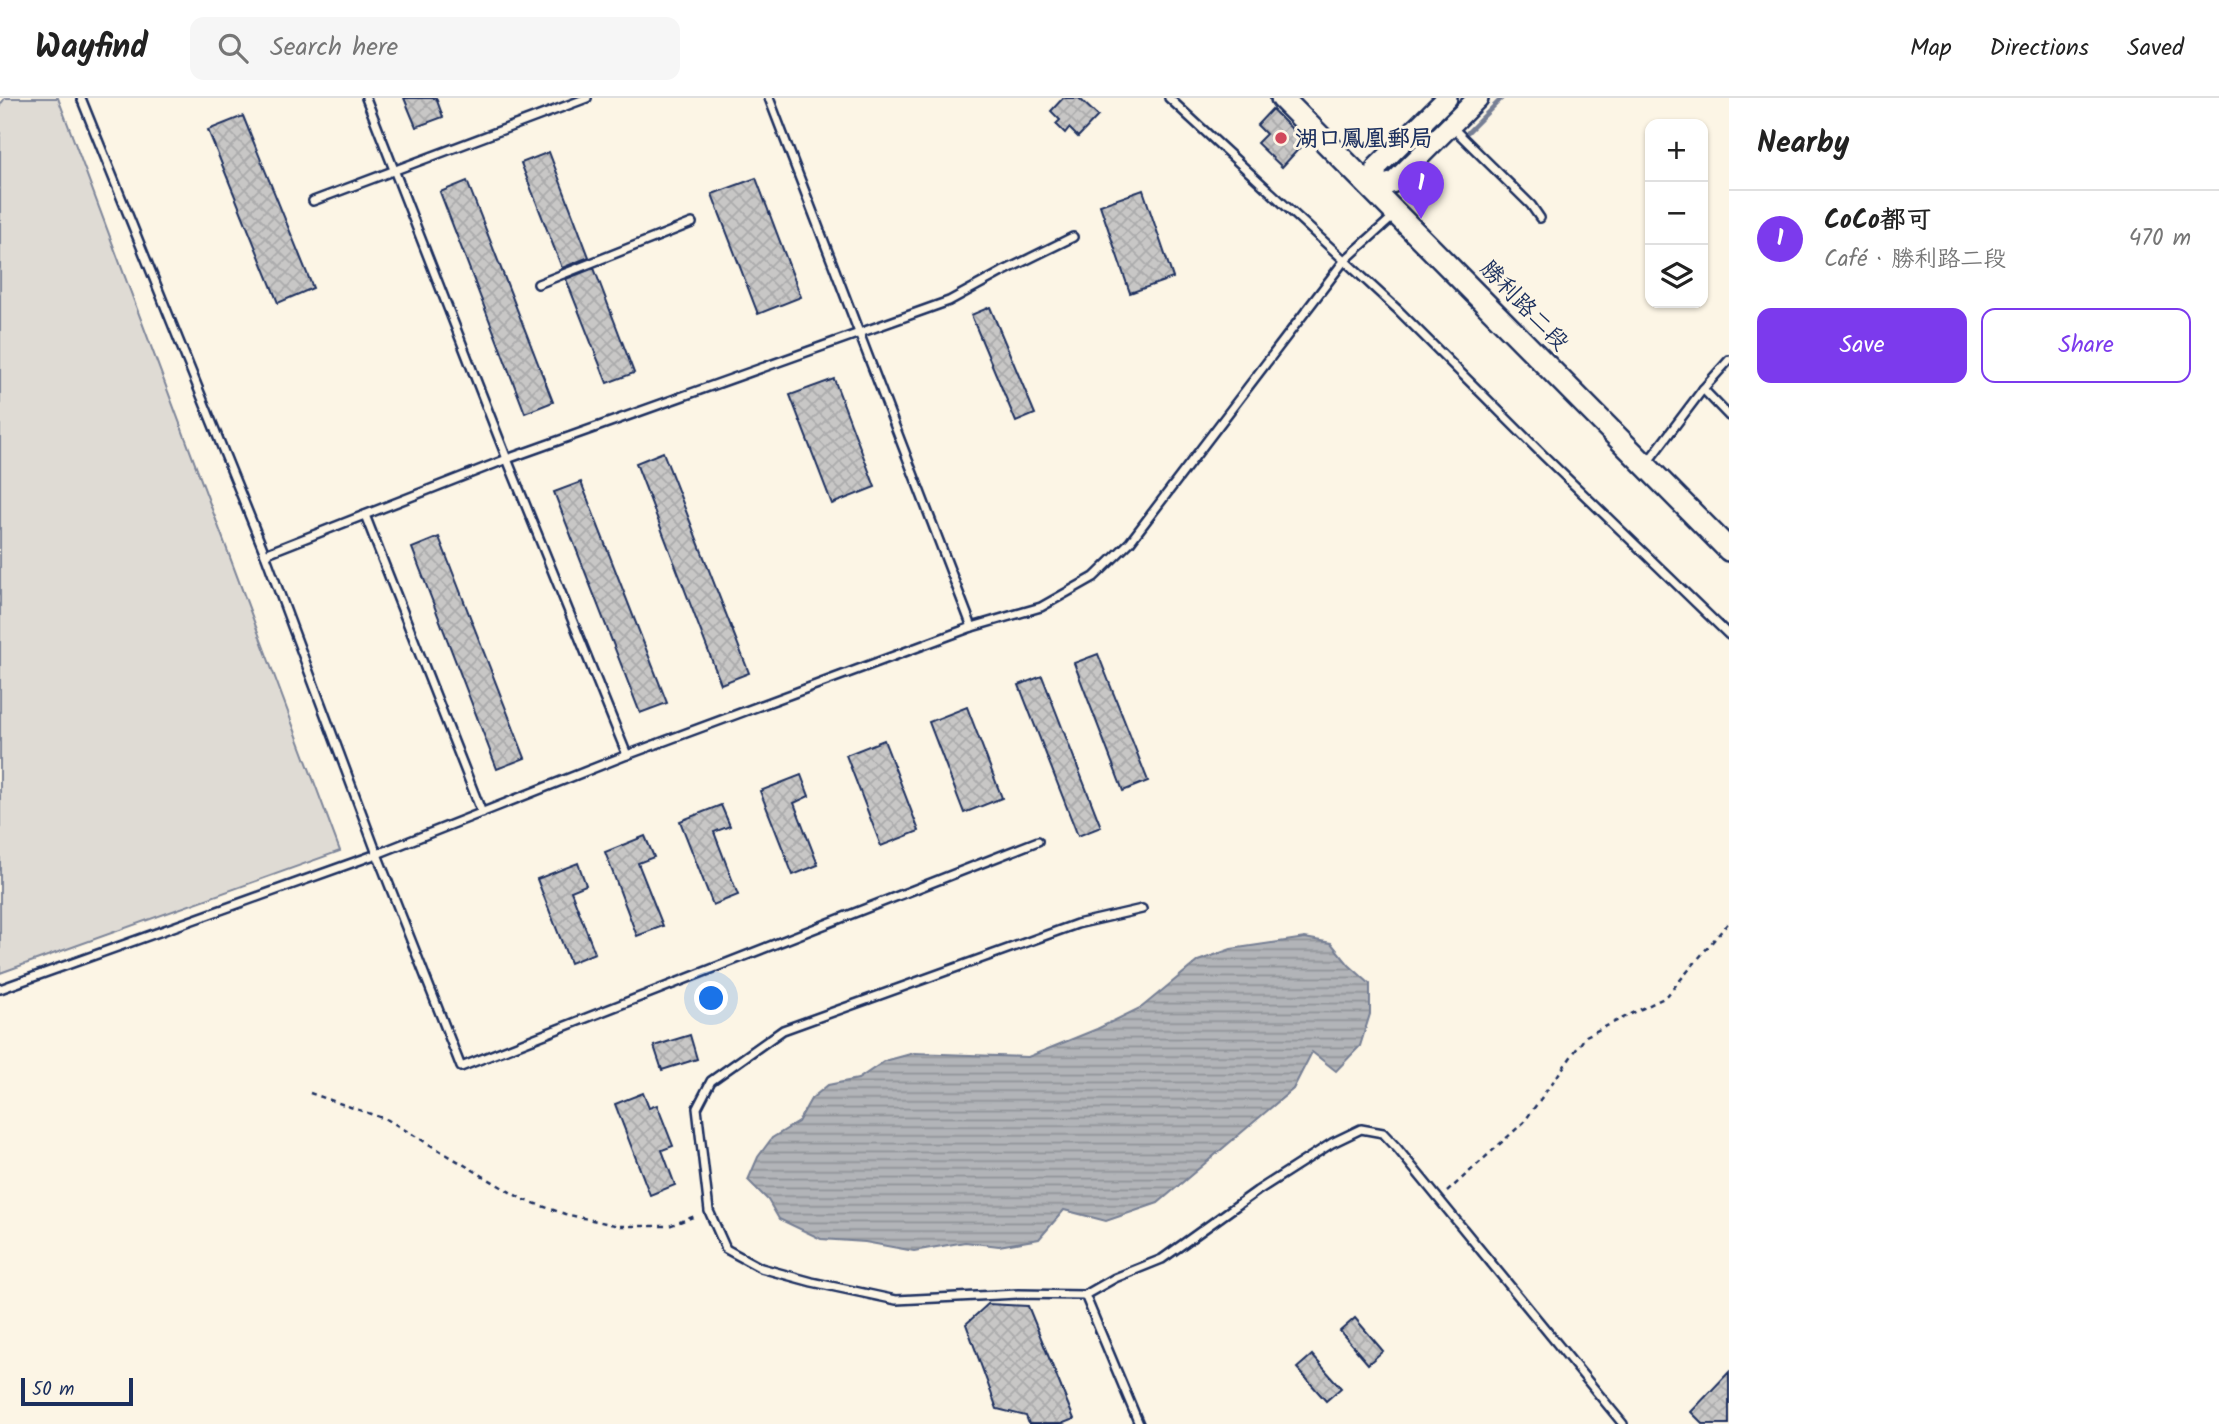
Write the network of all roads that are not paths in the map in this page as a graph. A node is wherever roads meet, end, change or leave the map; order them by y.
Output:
1 (81, 98) edge
2 (366, 98) edge
3 (587, 98) edge
4 (769, 98) edge
5 (1169, 98) edge
6 (1282, 98) edge
7 (1447, 98) edge
8 (1478, 98) edge
9 (1450, 126) junction
10 (394, 169) junction
11 (1374, 189) junction
12 (313, 201) dead end
13 (1398, 213) junction
14 (1540, 218) dead end
15 (692, 223) dead end
16 (1073, 237) dead end
17 (1344, 261) junction
18 (538, 284) dead end
19 (858, 334) junction
20 (1729, 360) edge
21 (1703, 389) junction
22 (1729, 416) edge
23 (507, 459) junction
24 (1645, 466) junction
25 (365, 515) junction
26 (1729, 550) edge
27 (265, 554) junction
28 (971, 627) junction
29 (1729, 635) edge
30 (627, 755) junction
31 (482, 813) junction
32 (1038, 841) dead end
33 (377, 854) junction
34 (1142, 909) dead end
35 (0, 989) edge
36 (1085, 1295) junction
37 (1139, 1424) edge
38 (1623, 1424) edge

1 - 27 lane
2 - 10 lane
3 - 10 lane
4 - 19 lane
5 - 17 lane
6 - 11 main road, 勝利路二段
7 - 11 street
8 - 9 street
9 - 11 street
9 - 14 lane
10 - 12 lane
10 - 23 lane
11 - 13 main road, 勝利路二段
13 - 17 lane
13 - 24 main road, 勝利路二段
15 - 18 lane
16 - 19 lane
17 - 28 lane
17 - 29 lane
19 - 23 lane
19 - 28 lane
20 - 21 lane
21 - 22 lane
21 - 24 lane
23 - 25 lane
23 - 30 lane
24 - 26 main road, 勝利路二段
25 - 27 lane
25 - 31 lane
27 - 33 lane
28 - 30 lane
30 - 31 lane
31 - 33 lane
32 - 33 lane
33 - 35 lane
34 - 36 lane
36 - 37 lane
36 - 38 lane

